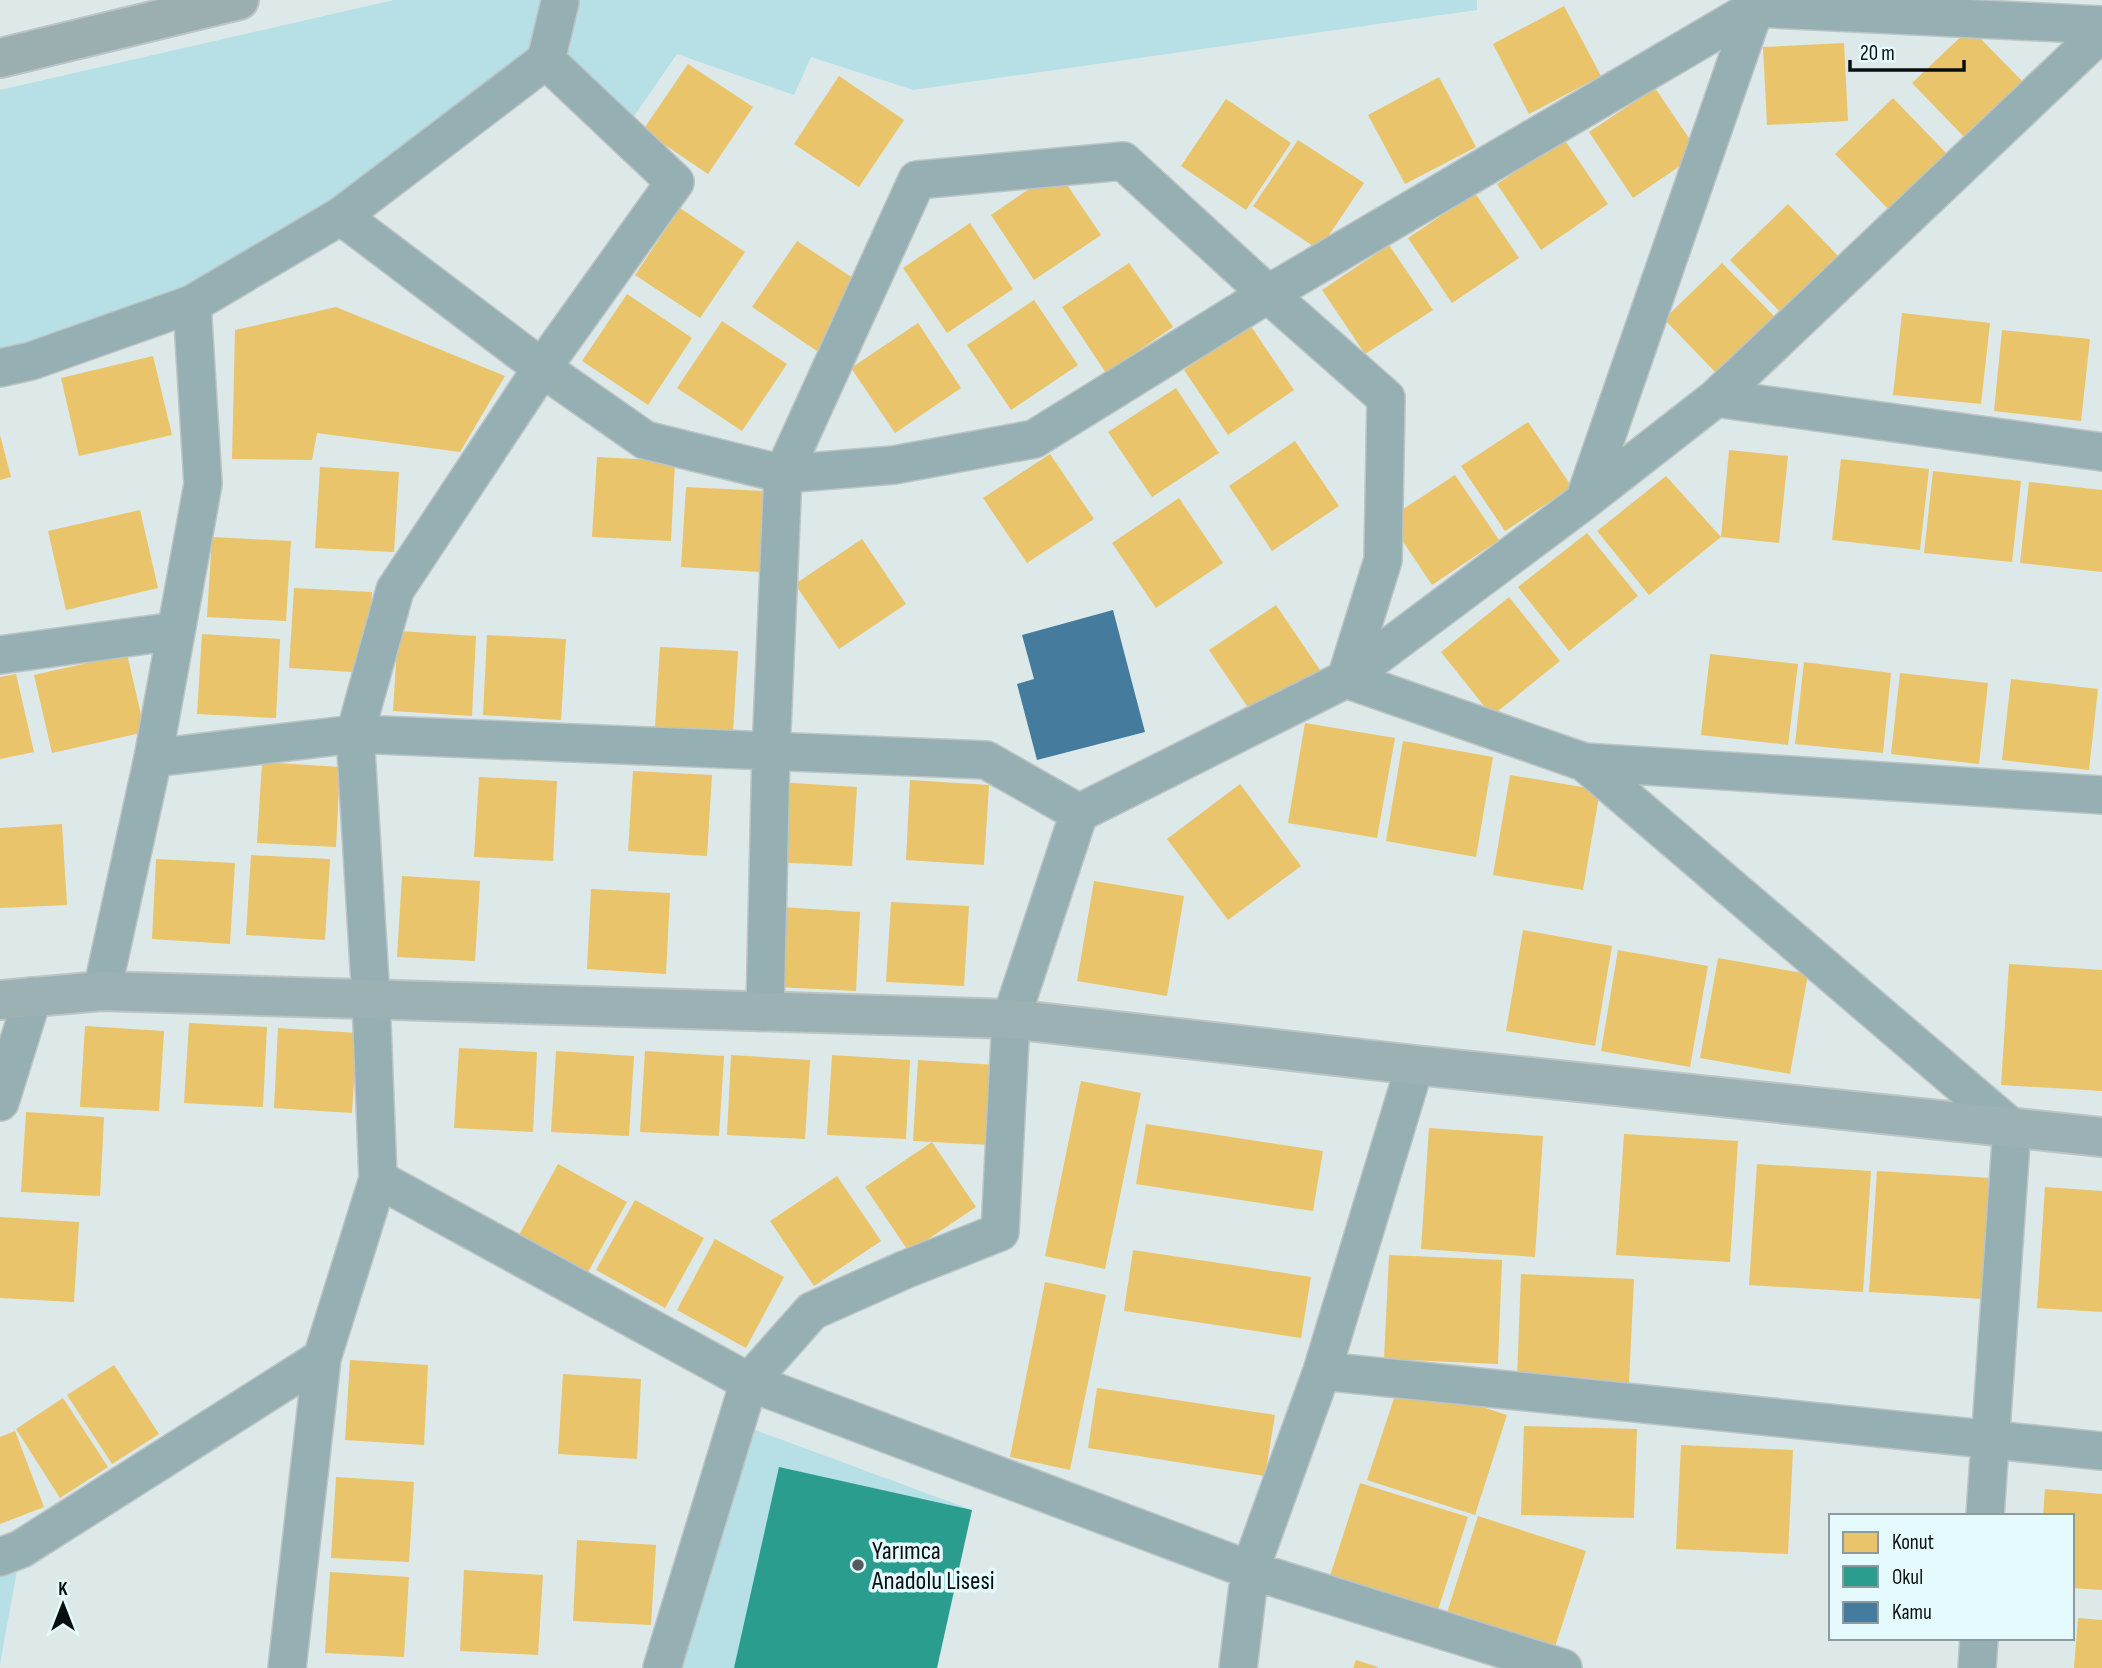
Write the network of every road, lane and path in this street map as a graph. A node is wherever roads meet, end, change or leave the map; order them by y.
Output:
1 (239, 0) edge
2 (560, 2) dead end
3 (1755, 8) junction
4 (2102, 25) edge
5 (2102, 32) edge
6 (0, 58) edge
7 (547, 60) junction
8 (341, 216) junction
9 (1268, 294) junction
10 (192, 304) junction
11 (0, 368) edge
12 (542, 368) junction
13 (1716, 398) junction
14 (2102, 452) edge
15 (783, 474) junction
16 (1584, 501) junction
17 (176, 631) junction
18 (0, 655) edge
19 (1346, 679) junction
20 (355, 734) junction
21 (771, 752) junction
22 (153, 758) junction
23 (1584, 762) junction
24 (2102, 795) edge
25 (1079, 813) junction
26 (102, 991) junction
27 (17, 998) edge
28 (372, 999) junction
29 (765, 1012) junction
30 (1011, 1019) junction
31 (1415, 1065) junction
32 (0, 1102) edge
33 (2012, 1128) junction
34 (2102, 1137) edge
35 (378, 1179) junction
36 (322, 1358) junction
37 (1322, 1371) junction
38 (749, 1382) junction
39 (1989, 1440) junction
40 (2102, 1451) edge
41 (1985, 1514) edge
42 (0, 1557) edge
43 (1250, 1570) junction
44 (1979, 1640) edge
45 (288, 1668) edge
46 (662, 1668) edge
47 (1237, 1668) edge
48 (1563, 1668) edge
49 (1977, 1668) edge

1 - 6 highway
2 - 7 street
3 - 4 street
3 - 9 street
3 - 16 street
5 - 13 street
7 - 8 street
7 - 12 street
8 - 10 street
8 - 12 street
9 - 15 street
9 - 15 street
9 - 19 street
10 - 11 street
10 - 17 street
12 - 15 street
12 - 20 street
13 - 14 street
13 - 16 street
15 - 21 street
16 - 19 street
17 - 18 street
17 - 22 street
19 - 23 street
19 - 25 street
20 - 21 street
20 - 22 street
20 - 28 street
21 - 25 street
21 - 29 street
22 - 26 street
23 - 24 street
23 - 33 street
25 - 30 street
26 - 27 main road
26 - 28 main road
27 - 32 street
28 - 29 main road
28 - 35 street
29 - 30 main road
30 - 31 main road
30 - 38 street
31 - 33 main road
31 - 37 street
33 - 34 main road
33 - 39 street
35 - 36 street
35 - 38 street
36 - 42 street
36 - 45 street
37 - 39 street
37 - 43 street
38 - 43 street
38 - 46 street
39 - 40 street
39 - 41 street
43 - 47 street
43 - 48 street
44 - 49 street

